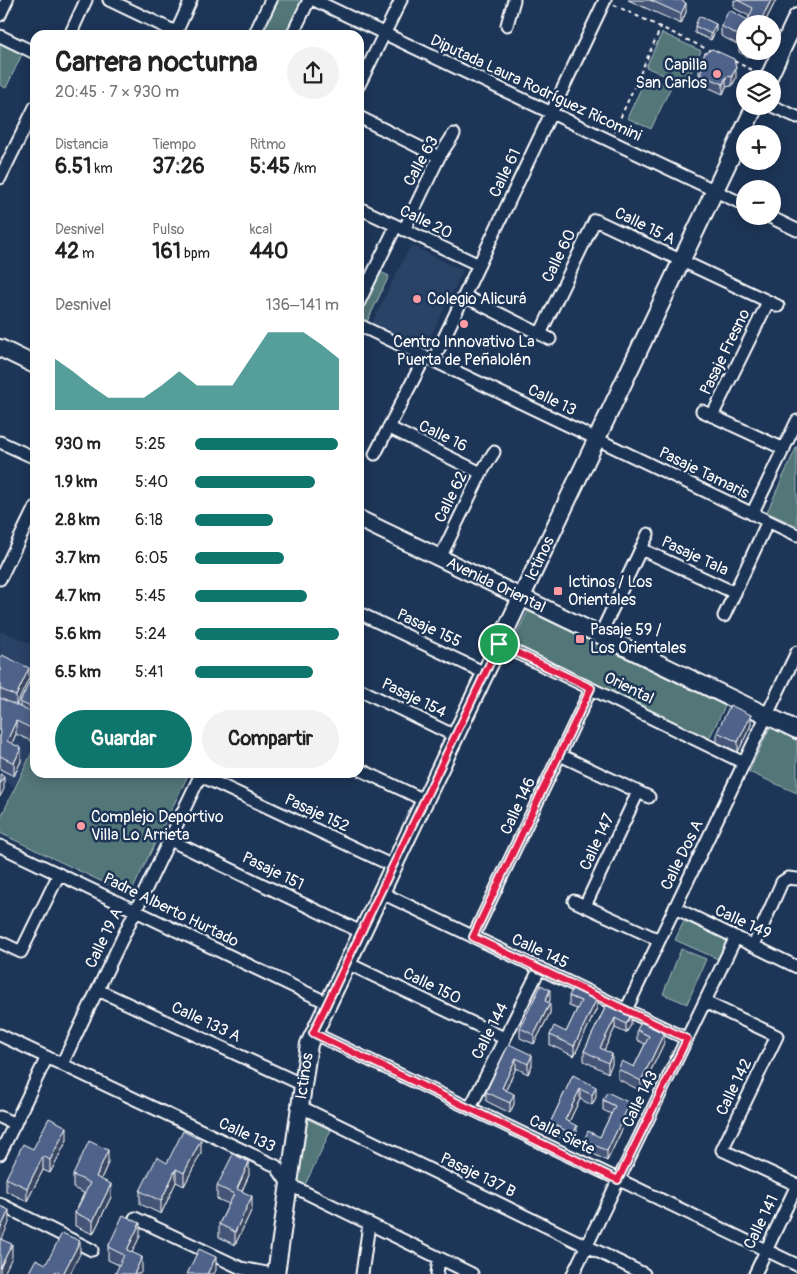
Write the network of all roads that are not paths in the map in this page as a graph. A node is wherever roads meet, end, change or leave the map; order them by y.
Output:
1 (7, 0) edge
2 (86, 0) edge
3 (109, 0) edge
4 (191, 0) edge
5 (271, 0) edge
6 (309, 0) edge
7 (314, 0) edge
8 (401, 0) edge
9 (514, 0) edge
10 (605, 0) edge
11 (0, 15) edge
12 (797, 17) edge
13 (507, 25) dead end
14 (72, 30) edge
15 (167, 30) edge
16 (177, 30) edge
17 (256, 30) edge
18 (294, 30) edge
19 (384, 33) junction
20 (0, 36) edge
21 (30, 50) edge
22 (772, 70) edge
23 (364, 75) edge
24 (781, 110) edge
25 (552, 113) junction
26 (751, 115) edge
27 (797, 117) edge
28 (364, 120) edge
29 (30, 128) edge
30 (454, 134) dead end
31 (438, 157) junction
32 (4, 158) edge
33 (0, 178) edge
34 (714, 191) junction
35 (736, 201) edge
36 (364, 210) edge
37 (595, 220) joint
38 (781, 222) edge
39 (400, 228) junction
40 (797, 230) edge
41 (681, 261) junction
42 (479, 266) junction
43 (364, 283) edge
44 (464, 296) junction
45 (364, 327) edge
46 (0, 348) edge
47 (429, 359) junction
48 (30, 363) edge
49 (797, 422) edge
50 (390, 428) junction
51 (596, 439) junction
52 (0, 442) edge
53 (784, 449) junction
54 (494, 452) dead end
55 (375, 454) dead end
56 (30, 456) edge
57 (481, 473) junction
58 (752, 514) junction
59 (30, 516) edge
60 (364, 521) edge
61 (768, 522) junction
62 (648, 534) dead end
63 (797, 535) edge
64 (641, 549) junction
65 (440, 558) junction
66 (0, 579) edge
67 (735, 593) junction
68 (521, 597) junction
69 (364, 615) edge
70 (724, 616) dead end
71 (600, 635) junction
72 (499, 644) junction
73 (797, 652) edge
74 (485, 673) junction
75 (591, 688) junction
76 (364, 691) edge
77 (767, 715) junction
78 (797, 730) edge
79 (455, 736) junction
80 (560, 755) junction
81 (744, 762) junction
82 (364, 771) edge
83 (200, 778) edge
84 (210, 778) edge
85 (424, 800) junction
86 (170, 840) junction
87 (0, 846) edge
88 (393, 866) junction
89 (59, 874) junction
90 (797, 879) edge
91 (380, 892) junction
92 (574, 901) dead end
93 (585, 906) junction
94 (675, 908) junction
95 (136, 911) junction
96 (361, 932) junction
97 (473, 937) junction
98 (736, 938) junction
99 (659, 940) junction
100 (0, 942) edge
101 (754, 945) junction
102 (347, 963) junction
103 (797, 966) edge
104 (540, 968) junction
105 (98, 990) junction
106 (705, 1002) junction
107 (328, 1003) junction
108 (626, 1010) junction
109 (313, 1033) junction
110 (0, 1035) edge
111 (504, 1038) junction
112 (687, 1039) junction
113 (47, 1058) junction
114 (62, 1064) junction
115 (302, 1084) junction
116 (298, 1106) junction
117 (470, 1108) junction
118 (0, 1117) edge
119 (15, 1124) junction
120 (0, 1154) edge
121 (618, 1180) junction
122 (288, 1184) junction
123 (797, 1185) edge
124 (0, 1204) edge
125 (135, 1218) edge
126 (369, 1224) junction
127 (586, 1246) junction
128 (92, 1250) dead end
129 (766, 1250) junction
130 (439, 1258) junction
131 (797, 1265) edge
132 (272, 1274) edge
133 (276, 1274) edge
134 (362, 1274) edge
135 (437, 1274) edge
136 (472, 1274) edge
137 (573, 1274) edge
138 (644, 1274) edge
139 (754, 1274) edge

1 - 11 street
2 - 14 street
3 - 15 street
4 - 16 street
5 - 17 street
6 - 18 street
7 - 19 street, Diputada Laura Rodríguez Ricomini
8 - 19 street
9 - 13 street
10 - 25 street, Calle 61
12 - 22 street
19 - 23 street
19 - 25 street, Diputada Laura Rodríguez Ricomini
20 - 21 street
24 - 27 street
25 - 34 street, Diputada Laura Rodríguez Ricomini
25 - 42 street, Calle 61
26 - 34 street, Ictinos
28 - 31 street
29 - 32 street
30 - 31 street, Calle 63
31 - 39 street, Calle 63
32 - 33 street
34 - 35 street, Diputada Laura Rodríguez Ricomini
34 - 41 street, Ictinos
36 - 39 street, Calle 20
37 - 41 street, Calle 15 A
37 - 44 street, Calle 60
38 - 40 street
39 - 42 street, Calle 20
39 - 43 street, Calle 63
41 - 51 street, Ictinos
41 - 53 street, Pasaje Fresno
42 - 44 street, Calle 61
44 - 47 street, Calle 61
45 - 47 street, Calle 13
46 - 48 street
47 - 50 street, Calle 61
47 - 51 street, Calle 13
49 - 53 street
50 - 55 street, Calle 61
50 - 57 street, Calle 16
51 - 58 street, Pasaje Tamaris
51 - 68 street, Ictinos
52 - 56 street
53 - 58 street
54 - 57 street, Calle 62
57 - 65 street, Calle 62
58 - 61 street, Pasaje Tamaris
59 - 66 street
60 - 65 street, Avenida Oriental
61 - 63 street, Pasaje Tamaris
61 - 67 street
62 - 64 street, Pasaje Tala
64 - 67 street, Pasaje Tala
64 - 71 street, Pasaje Tala
65 - 68 street, Avenida Oriental
67 - 70 street
68 - 71 street, Avenida Oriental
68 - 72 street, Ictinos
69 - 74 street, Pasaje 155
71 - 77 street, Avenida Oriental
72 - 74 street, Ictinos
72 - 75 street, Oriental
73 - 77 street, Calle Dos A
74 - 79 street, Ictinos
75 - 80 street, Calle 146
75 - 81 street, Oriental
76 - 79 street, Pasaje 154
77 - 78 street, Avenida Oriental
77 - 81 street, Calle Dos A
79 - 85 street, Ictinos
80 - 93 street, Calle 147
80 - 97 street, Calle 146
81 - 94 street, Calle Dos A
82 - 85 street
83 - 86 street, Calle 19 A
84 - 88 street, Pasaje 152
85 - 88 street, Ictinos
86 - 95 street, Calle 19 A
86 - 96 street, Pasaje 151
87 - 89 street, Padre Alberto Hurtado
88 - 91 street, Ictinos
89 - 95 street, Padre Alberto Hurtado
89 - 100 street
90 - 101 street
91 - 96 street, Ictinos
91 - 97 street, Calle 145
92 - 93 street
93 - 99 street
94 - 98 street, Calle 149
94 - 99 street, Calle Dos A
95 - 105 street, Calle 19 A
95 - 107 street, Padre Alberto Hurtado
96 - 102 street, Ictinos
97 - 104 street, Calle 145
98 - 101 street, Calle 149
98 - 106 street, Calle 143
99 - 108 street, Calle Dos A
101 - 103 street, Calle 149
102 - 107 street, Ictinos
102 - 111 street, Calle 150
104 - 108 street, Calle 145
104 - 111 street, Calle 144
105 - 114 street, Calle 19 A
105 - 115 street, Calle 133 A
106 - 112 street, Calle 143
106 - 123 street, Calle 142
107 - 109 street, Ictinos
108 - 112 street, Calle 145
109 - 115 street, Ictinos
109 - 117 street, Calle Siete
110 - 113 street, Calle 133
111 - 117 street, Calle 144
112 - 121 street, Calle 143
113 - 114 street, Calle 133
113 - 119 street
114 - 122 street, Calle 133
115 - 116 street, Ictinos
116 - 122 street, Ictinos
116 - 127 street, Pasaje 137 B
117 - 121 street, Calle Siete
118 - 119 street
119 - 120 street
121 - 127 street, Calle 143
121 - 129 street, Calle Siete
122 - 126 street, Calle 133
122 - 133 street, Ictinos
123 - 129 street, Calle 141
124 - 128 street
125 - 132 street
126 - 130 street, Calle 133
126 - 134 street
127 - 137 street, Calle 143
127 - 138 street, Pasaje 137 B
129 - 131 street, Calle Siete
129 - 139 street, Calle 141
130 - 135 street
130 - 136 street, Calle 133

